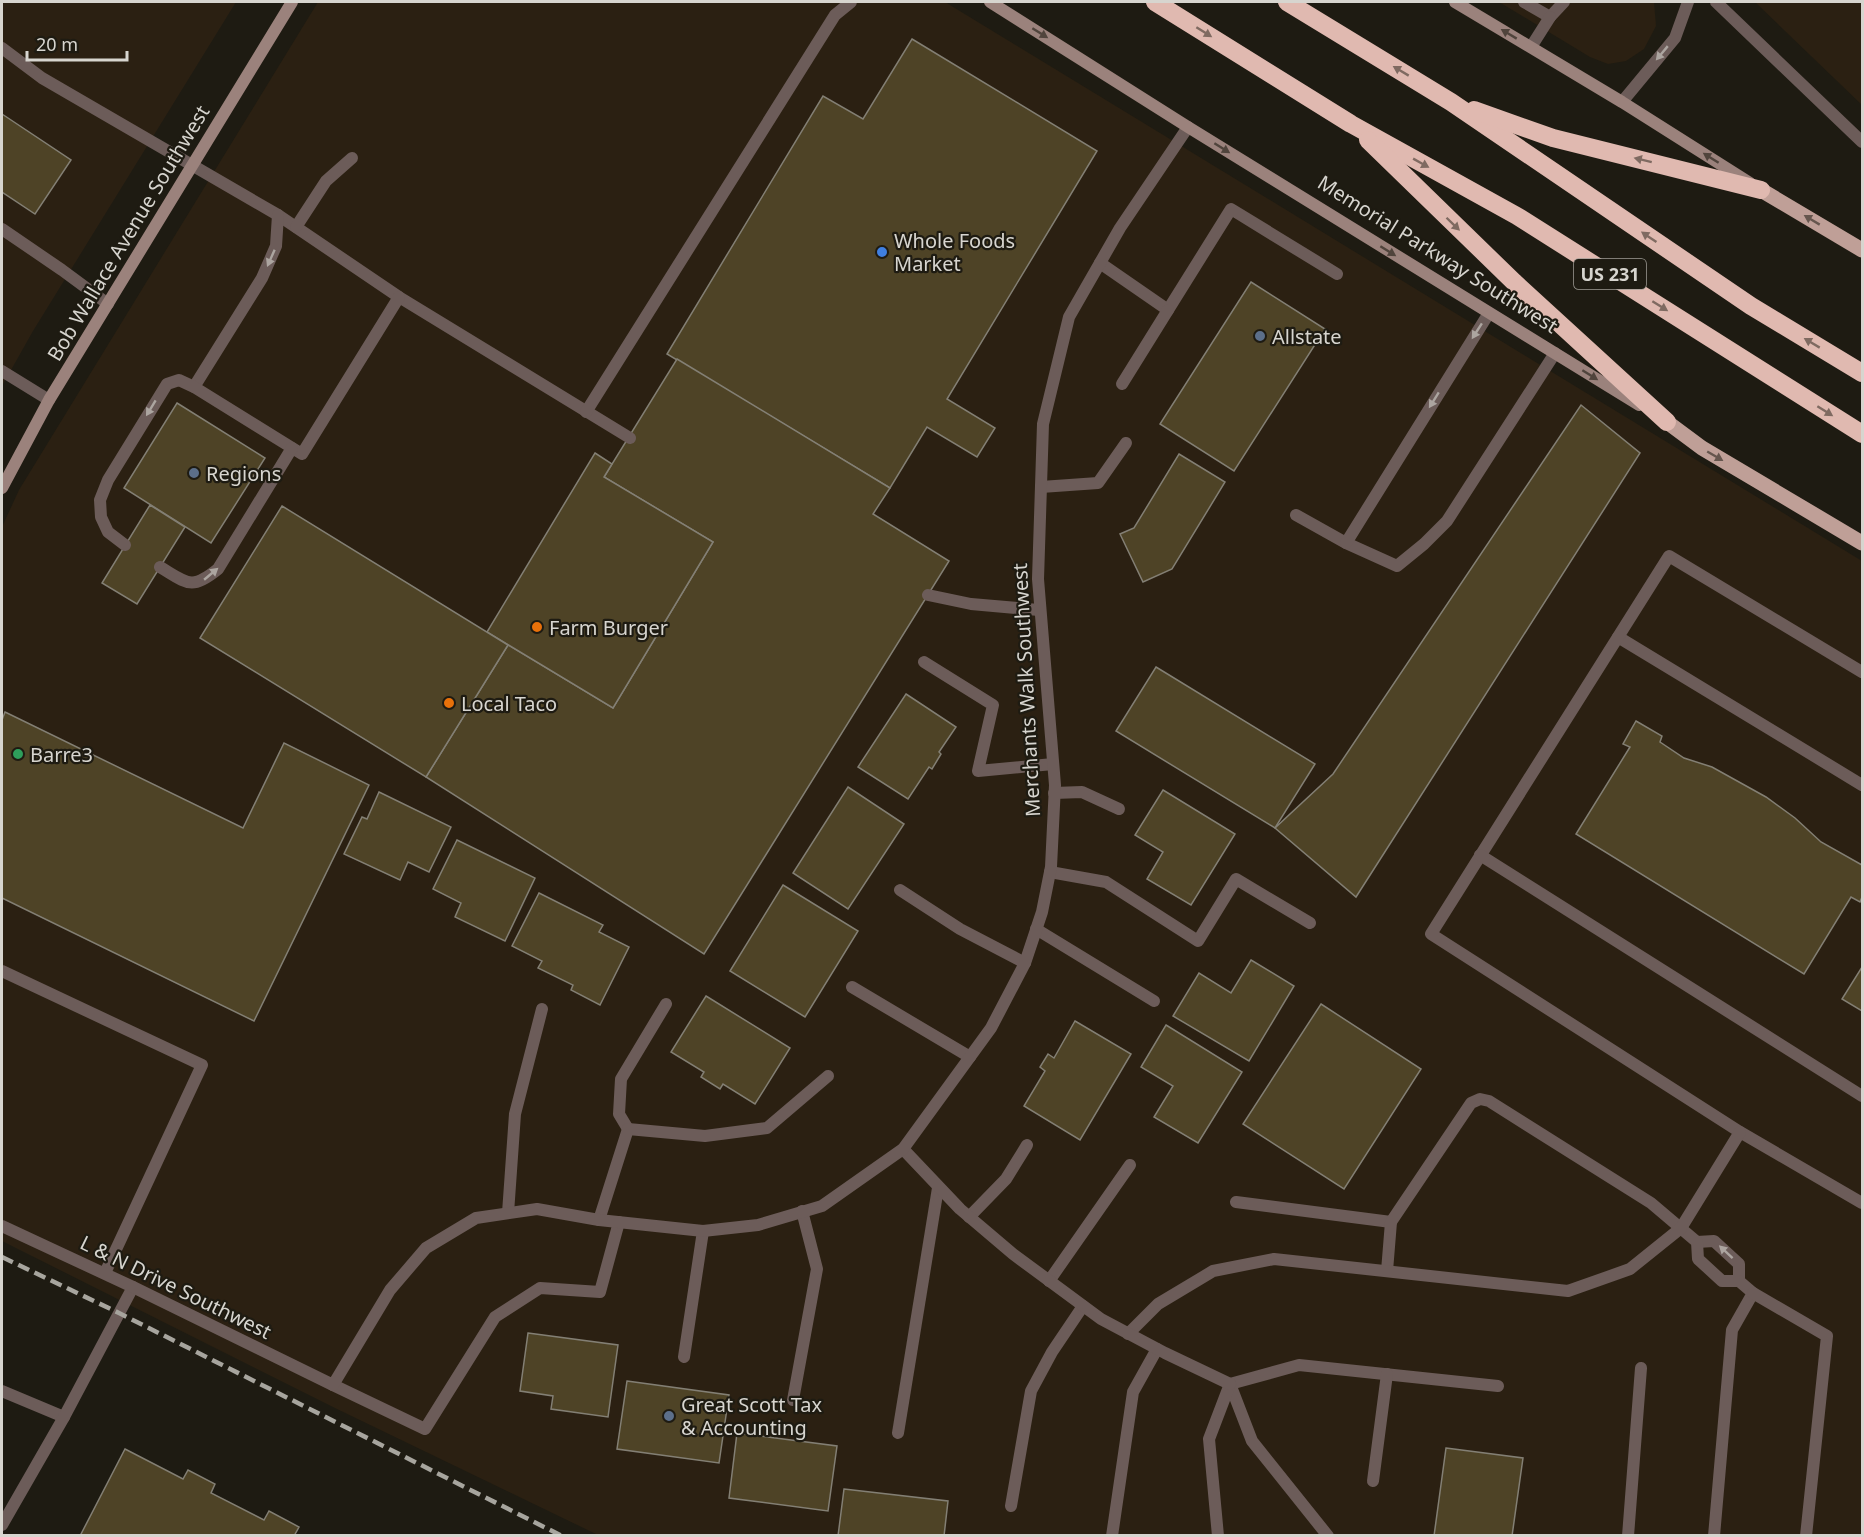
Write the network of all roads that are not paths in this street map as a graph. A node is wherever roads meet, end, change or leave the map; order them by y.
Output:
1 (292, 2) edge
2 (836, 2) edge
3 (851, 2) edge
4 (990, 2) edge
5 (1155, 2) edge
6 (1287, 2) edge
7 (1455, 2) edge
8 (1524, 2) edge
9 (1564, 2) edge
10 (1689, 2) edge
11 (1716, 2) edge
12 (835, 15) junction
13 (1550, 17) junction
14 (1531, 47) junction
15 (2, 48) edge
16 (1451, 102) junction
17 (1622, 102) junction
18 (1351, 124) junction
19 (1188, 127) junction
20 (1863, 142) edge
21 (352, 158) dead end
22 (192, 165) junction
23 (1761, 190) junction
24 (278, 214) junction
25 (296, 227) junction
26 (2, 229) edge
27 (1863, 250) edge
28 (1100, 262) junction
29 (1337, 274) dead end
30 (399, 297) junction
31 (108, 304) junction
32 (1168, 310) junction
33 (1489, 313) junction
34 (1555, 353) junction
35 (2, 371) edge
36 (1863, 373) edge
37 (1122, 384) dead end
38 (194, 387) junction
39 (49, 400) junction
40 (586, 412) junction
41 (1667, 422) junction
42 (1863, 434) edge
43 (630, 438) dead end
44 (1126, 443) dead end
45 (292, 448) junction
46 (1041, 487) junction
47 (2, 488) edge
48 (1296, 516) dead end
49 (1346, 543) junction
50 (1863, 543) edge
51 (125, 545) dead end
52 (160, 567) dead end
53 (928, 595) dead end
54 (1039, 610) junction
55 (1618, 637) junction
56 (924, 662) dead end
57 (1863, 672) edge
58 (1053, 764) junction
59 (1863, 785) edge
60 (1054, 794) junction
61 (1119, 809) dead end
62 (1480, 855) junction
63 (1050, 872) junction
64 (900, 890) dead end
65 (1310, 923) dead end
66 (1036, 929) junction
67 (1024, 963) junction
68 (2, 971) edge
69 (852, 987) dead end
70 (1154, 1002) dead end
71 (666, 1004) dead end
72 (542, 1009) dead end
73 (970, 1058) junction
74 (828, 1076) dead end
75 (1863, 1096) edge
76 (628, 1129) junction
77 (1740, 1132) junction
78 (1027, 1146) dead end
79 (903, 1149) junction
80 (1130, 1165) dead end
81 (938, 1188) junction
82 (1236, 1202) dead end
83 (1863, 1203) edge
84 (802, 1211) junction
85 (508, 1213) junction
86 (969, 1217) junction
87 (599, 1220) junction
88 (619, 1222) junction
89 (1391, 1222) junction
90 (2, 1226) edge
91 (1681, 1228) junction
92 (703, 1231) junction
93 (1697, 1242) junction
94 (1387, 1271) junction
95 (105, 1273) junction
96 (1049, 1281) junction
97 (1739, 1281) junction
98 (133, 1287) junction
99 (1753, 1293) junction
100 (1083, 1306) junction
101 (1128, 1334) junction
102 (1157, 1349) junction
103 (684, 1357) dead end
104 (1641, 1368) dead end
105 (1387, 1374) junction
106 (1230, 1384) junction
107 (333, 1385) junction
108 (1498, 1386) dead end
109 (2, 1391) edge
110 (793, 1400) dead end
111 (64, 1417) junction
112 (898, 1433) dead end
113 (1373, 1481) dead end
114 (1011, 1506) dead end
115 (2, 1525) edge
116 (1112, 1536) edge
117 (1218, 1536) edge
118 (1328, 1536) edge
119 (1628, 1536) edge
120 (1714, 1536) edge
121 (1806, 1536) edge

1 - 22 main road, Bob Wallace Avenue Southwest
2 - 12 street
3 - 12 street
4 -> 19 main road, Memorial Parkway Southwest
5 -> 18 highway, US 231
16 -> 6 highway, US 231
14 -> 7 main road
8 - 13 street
9 - 13 street
10 -> 17 street
11 - 20 street
12 - 40 street
13 - 14 street
14 - 17 main road
15 - 22 street
23 -> 16 highway
36 -> 16 highway, US 231
23 -> 17 main road
18 -> 41 highway
18 -> 42 highway, US 231
19 - 28 street, Merchants Walk Southwest
19 -> 33 main road, Memorial Parkway Southwest
21 - 25 street
22 - 24 street
22 - 31 main road, Bob Wallace Avenue Southwest
27 -> 23 main road
24 - 25 street
24 -> 38 street
25 - 30 street
26 - 31 street
28 - 32 street
28 - 46 street, Merchants Walk Southwest
29 - 32 street
30 - 40 street
30 - 45 street
31 - 39 main road, Bob Wallace Avenue Southwest
32 - 37 street
33 - 34 main road, Memorial Parkway Southwest
33 -> 49 street
34 -> 41 main road, Memorial Parkway Southwest
34 - 49 street
35 - 39 street
38 - 45 street
38 -> 51 street
39 - 47 main road, Bob Wallace Avenue Southwest
40 - 43 street
41 -> 50 main road, Memorial Parkway Southwest
44 - 46 street
52 -> 45 street
46 - 54 street, Merchants Walk Southwest
48 - 49 street
53 - 54 street
54 - 58 street, Merchants Walk Southwest
55 - 57 street
55 - 59 street
55 - 62 street
56 - 58 street
58 - 60 street, Merchants Walk Southwest
60 - 61 street
60 - 63 street, Merchants Walk Southwest
62 - 75 street
62 - 77 street
63 - 65 street
63 - 66 street, Merchants Walk Southwest
64 - 67 street
66 - 67 street, Merchants Walk Southwest
66 - 70 street
67 - 73 street, Merchants Walk Southwest
68 - 95 street
69 - 73 street
71 - 76 street
72 - 85 street
73 - 79 street, Merchants Walk Southwest
74 - 76 street
76 - 87 street
77 - 83 street
77 - 91 street
78 - 86 street
79 - 81 street
79 - 84 street, Merchants Walk Southwest
80 - 96 street
81 - 86 street
81 - 112 street
82 - 89 street
84 - 92 street, Merchants Walk Southwest
84 - 110 street
85 - 87 street, Merchants Walk Southwest
85 - 107 street, Merchants Walk Southwest
86 - 96 street
87 - 88 street, Merchants Walk Southwest
88 - 92 street, Merchants Walk Southwest
88 - 107 street, L & N Drive Southwest
89 - 91 street
89 - 94 street
90 - 95 street, L & N Drive Southwest
91 - 93 street
91 - 94 street
92 - 103 street
93 - 97 street
97 -> 93 street
94 - 101 street
95 - 98 street, L & N Drive Southwest
96 - 100 street
97 - 99 street
98 - 107 street, L & N Drive Southwest
98 - 111 street
99 - 120 street
99 - 121 street
100 - 101 street
100 - 114 street
101 - 102 street
102 - 106 street
102 - 116 street
104 - 119 street
105 - 106 street
105 - 108 street
105 - 113 street
106 - 117 street
106 - 118 street
109 - 111 street
111 - 115 street

